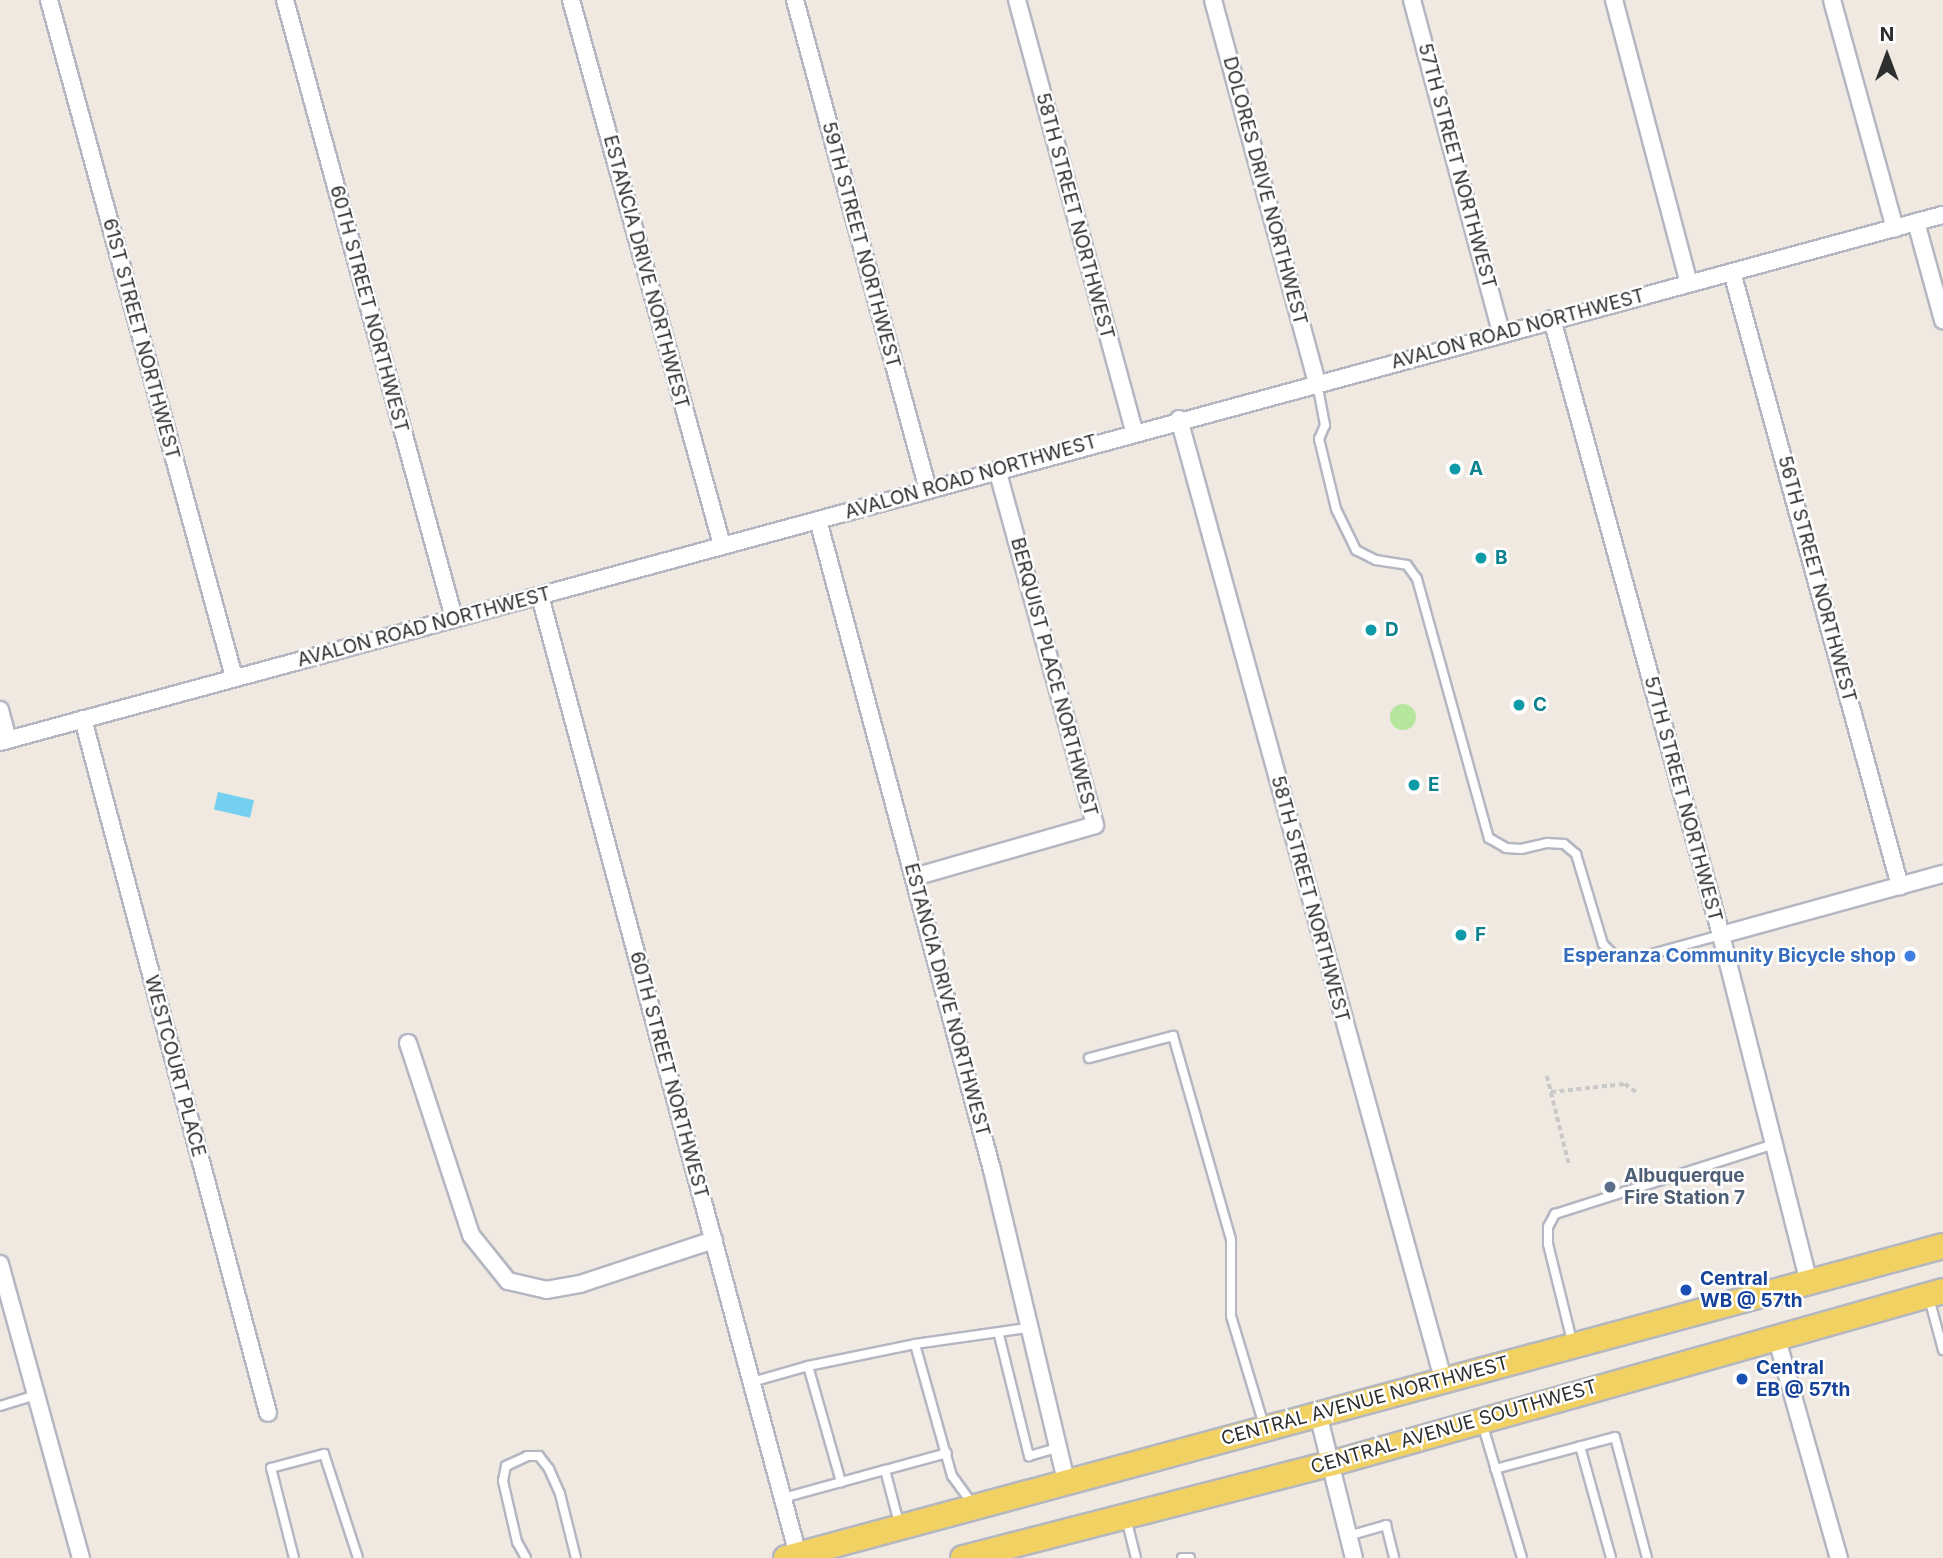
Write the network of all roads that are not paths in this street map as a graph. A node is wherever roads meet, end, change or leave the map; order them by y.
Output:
1 (49, 0) edge
2 (285, 0) edge
3 (571, 0) edge
4 (795, 0) edge
5 (1017, 0) edge
6 (1213, 0) edge
7 (1412, 0) edge
8 (1614, 0) edge
9 (1832, 0) edge
10 (1943, 215) edge
11 (1916, 222) junction
12 (1895, 228) junction
13 (1732, 272) junction
14 (1689, 283) junction
15 (1552, 319) junction
16 (1943, 320) edge
17 (1501, 333) junction
18 (1317, 383) junction
19 (1179, 419) junction
20 (1134, 432) junction
21 (997, 470) junction
22 (928, 490) junction
23 (818, 520) junction
24 (722, 545) junction
25 (540, 596) junction
26 (454, 618) junction
27 (234, 677) junction
28 (0, 710) edge
29 (83, 719) junction
30 (4, 741) edge
31 (1943, 874) edge
32 (914, 877) junction
33 (1900, 886) junction
34 (1721, 935) junction
35 (408, 1043) dead end
36 (1089, 1058) dead end
37 (1774, 1144) junction
38 (714, 1240) junction
39 (1943, 1245) edge
40 (0, 1264) edge
41 (1808, 1280) junction
42 (1936, 1293) edge
43 (1027, 1328) junction
44 (999, 1335) junction
45 (1776, 1336) junction
46 (915, 1344) junction
47 (1573, 1344) junction
48 (1943, 1350) edge
49 (808, 1366) junction
50 (1443, 1379) junction
51 (752, 1382) junction
52 (36, 1395) junction
53 (0, 1406) edge
54 (268, 1413) dead end
55 (1318, 1414) junction
56 (1481, 1420) junction
57 (1265, 1428) junction
58 (1580, 1446) junction
59 (1057, 1448) junction
60 (947, 1453) junction
61 (1330, 1464) junction
62 (1495, 1469) junction
63 (885, 1470) junction
64 (1066, 1481) junction
65 (841, 1482) junction
66 (783, 1498) junction
67 (974, 1506) junction
68 (1126, 1515) junction
69 (900, 1526) junction
70 (1349, 1536) junction
71 (792, 1556) edge
72 (81, 1558) edge
73 (294, 1558) edge
74 (358, 1558) edge
75 (526, 1558) edge
76 (576, 1558) edge
77 (963, 1558) edge
78 (1136, 1558) edge
79 (1182, 1558) edge
80 (1190, 1558) edge
81 (1354, 1558) edge
82 (1394, 1558) edge
83 (1522, 1558) edge
84 (1611, 1558) edge
85 (1647, 1558) edge
86 (1839, 1558) edge

1 - 27 street, 61ST STREET NORTHWEST
2 - 26 street, 60TH STREET NORTHWEST
3 - 24 street, ESTANCIA DRIVE NORTHWEST
4 - 22 street, 59TH STREET NORTHWEST
5 - 20 street, 58TH STREET NORTHWEST
6 - 18 street, DOLORES DRIVE NORTHWEST
7 - 17 street, 57TH STREET NORTHWEST
8 - 14 street
9 - 12 street
10 - 11 street, AVALON ROAD NORTHWEST
11 - 12 street, AVALON ROAD NORTHWEST
11 - 16 street
12 - 13 street, AVALON ROAD NORTHWEST
13 - 14 street, AVALON ROAD NORTHWEST
13 - 33 street, 56TH STREET NORTHWEST
14 - 15 street, AVALON ROAD NORTHWEST
15 - 17 street, AVALON ROAD NORTHWEST
15 - 34 street, 57TH STREET NORTHWEST
17 - 18 street, AVALON ROAD NORTHWEST
18 - 19 street, AVALON ROAD NORTHWEST
18 - 34 lane
19 - 20 street, AVALON ROAD NORTHWEST
19 - 50 street, 58TH STREET NORTHWEST
20 - 21 street, AVALON ROAD NORTHWEST
21 - 22 street, AVALON ROAD NORTHWEST
21 - 32 street, BERQUIST PLACE NORTHWEST
22 - 23 street, AVALON ROAD NORTHWEST
23 - 24 street, AVALON ROAD NORTHWEST
23 - 32 street, ESTANCIA DRIVE NORTHWEST
24 - 25 street, AVALON ROAD NORTHWEST
25 - 26 street, AVALON ROAD NORTHWEST
25 - 38 street, 60TH STREET NORTHWEST
26 - 27 street, AVALON ROAD NORTHWEST
27 - 29 street, AVALON ROAD NORTHWEST
28 - 30 street
29 - 30 street, AVALON ROAD NORTHWEST
29 - 54 street, WESTCOURT PLACE
31 - 33 street
32 - 43 street, ESTANCIA DRIVE NORTHWEST
33 - 34 street
34 - 37 street, 57TH STREET NORTHWEST
35 - 38 street
36 - 57 lane
37 - 41 street, 57TH STREET NORTHWEST
37 - 47 lane
38 - 51 street, 60TH STREET NORTHWEST
39 - 41 main road, CENTRAL AVENUE NORTHWEST
40 - 52 street
41 - 47 main road, CENTRAL AVENUE NORTHWEST
42 - 45 main road, CENTRAL AVENUE SOUTHWEST
42 - 48 lane
43 - 44 lane
43 - 59 street, ESTANCIA DRIVE NORTHWEST
44 - 46 lane
44 - 59 lane
45 - 56 main road, CENTRAL AVENUE SOUTHWEST
45 - 86 street
46 - 49 lane
46 - 60 lane
47 - 50 main road, CENTRAL AVENUE NORTHWEST
49 - 51 lane
49 - 65 lane
50 - 55 main road, CENTRAL AVENUE NORTHWEST
51 - 66 street, 60TH STREET NORTHWEST
52 - 53 lane
52 - 72 street
55 - 57 main road, CENTRAL AVENUE NORTHWEST
55 - 61 street
56 - 61 main road, CENTRAL AVENUE SOUTHWEST
56 - 62 lane
57 - 64 main road, CENTRAL AVENUE NORTHWEST
58 - 62 lane
58 - 84 lane
58 - 85 lane
59 - 64 street, ESTANCIA DRIVE NORTHWEST
60 - 63 lane
60 - 67 lane
61 - 68 main road, CENTRAL AVENUE SOUTHWEST
61 - 70 street
62 - 83 lane
63 - 65 lane
63 - 69 lane
64 - 67 main road, CENTRAL AVENUE NORTHWEST
65 - 66 lane
66 - 71 street, 60TH STREET NORTHWEST
67 - 69 main road, CENTRAL AVENUE NORTHWEST
68 - 77 main road, CENTRAL AVENUE SOUTHWEST
68 - 78 lane
69 - 71 main road, CENTRAL AVENUE NORTHWEST
70 - 81 street
70 - 82 lane
73 - 74 lane
75 - 76 lane
79 - 80 lane

